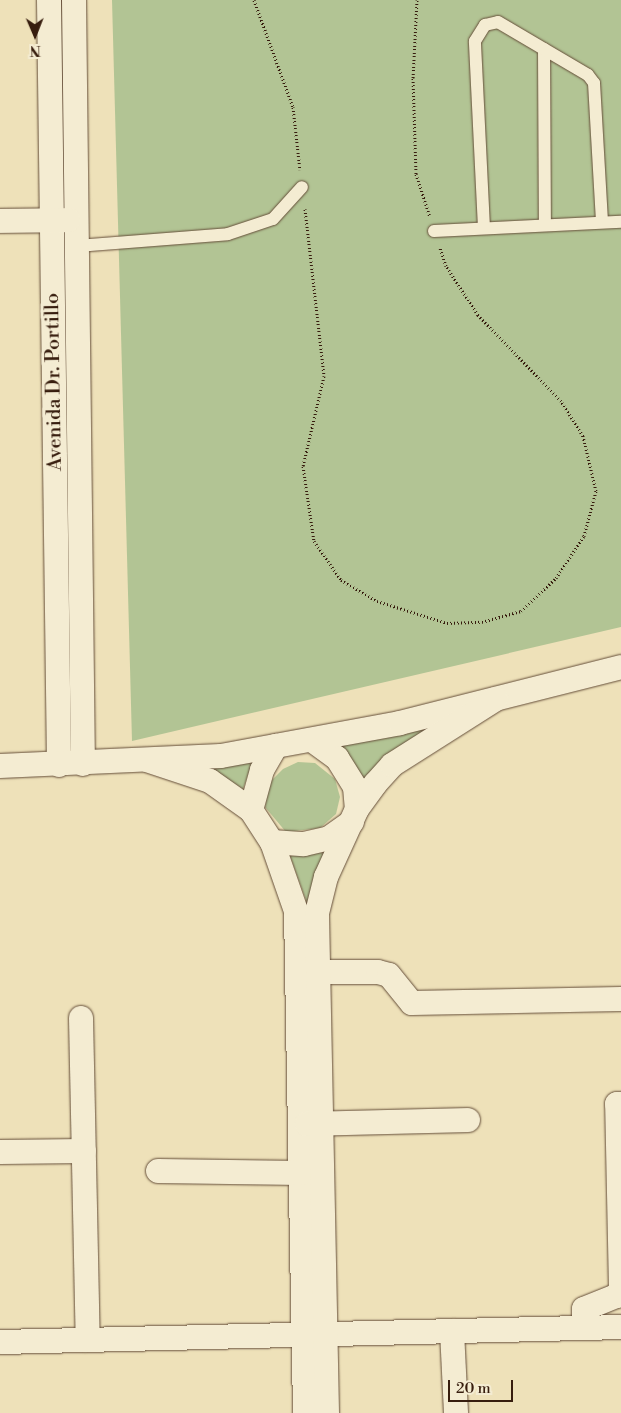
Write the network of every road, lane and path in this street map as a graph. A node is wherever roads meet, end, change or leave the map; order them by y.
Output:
1 (49, 0) edge
2 (74, 0) edge
3 (254, 0) edge
4 (417, 0) edge
5 (544, 49) junction
6 (302, 187) junction
7 (52, 220) junction
8 (0, 221) edge
9 (77, 221) junction
10 (602, 222) junction
11 (621, 222) edge
12 (545, 225) junction
13 (484, 228) junction
14 (434, 231) junction
15 (77, 246) junction
16 (621, 667) edge
17 (496, 699) junction
18 (312, 740) junction
19 (276, 746) junction
20 (147, 760) junction
21 (83, 764) junction
22 (59, 765) junction
23 (0, 766) edge
24 (251, 810) junction
25 (355, 816) junction
26 (272, 842) junction
27 (318, 972) junction
28 (621, 999) edge
29 (81, 1018) dead end
30 (621, 1104) edge
31 (468, 1120) dead end
32 (311, 1124) junction
33 (84, 1151) junction
34 (0, 1152) edge
35 (158, 1172) dead end
36 (301, 1173) junction
37 (621, 1327) edge
38 (584, 1328) junction
39 (452, 1331) junction
40 (315, 1335) junction
41 (88, 1340) junction
42 (0, 1342) edge
43 (305, 1413) edge
44 (327, 1413) edge
45 (456, 1413) edge

1 - 7 street, Avenida Dr. Portillo
2 - 9 street, Avenida Dr. Portillo
3 - 6 path
4 - 14 path
5 - 10 lane
5 - 12 lane
5 - 13 lane
6 - 14 path
6 - 15 lane
7 - 8 street
7 - 9 street
7 - 22 street, Avenida Dr. Portillo
9 - 15 street, Avenida Dr. Portillo
10 - 11 lane
10 - 12 lane
12 - 13 lane
13 - 14 lane
15 - 21 street, Avenida Dr. Portillo
16 - 17 street
17 - 18 street
17 - 25 street
18 - 19 street
18 - 25 street
19 - 20 street
19 - 24 street
20 - 21 street
20 - 24 street
21 - 22 street
22 - 23 street
24 - 26 street
25 - 26 street
25 - 27 street
26 - 32 street
27 - 28 street
27 - 32 street
29 - 33 street
30 - 38 street
31 - 32 street
32 - 36 street
32 - 40 street
33 - 34 street
33 - 41 street
35 - 36 street
36 - 40 street
37 - 38 street
38 - 39 street
39 - 40 street
39 - 45 street
40 - 41 street
40 - 43 street
40 - 44 street
41 - 42 street

